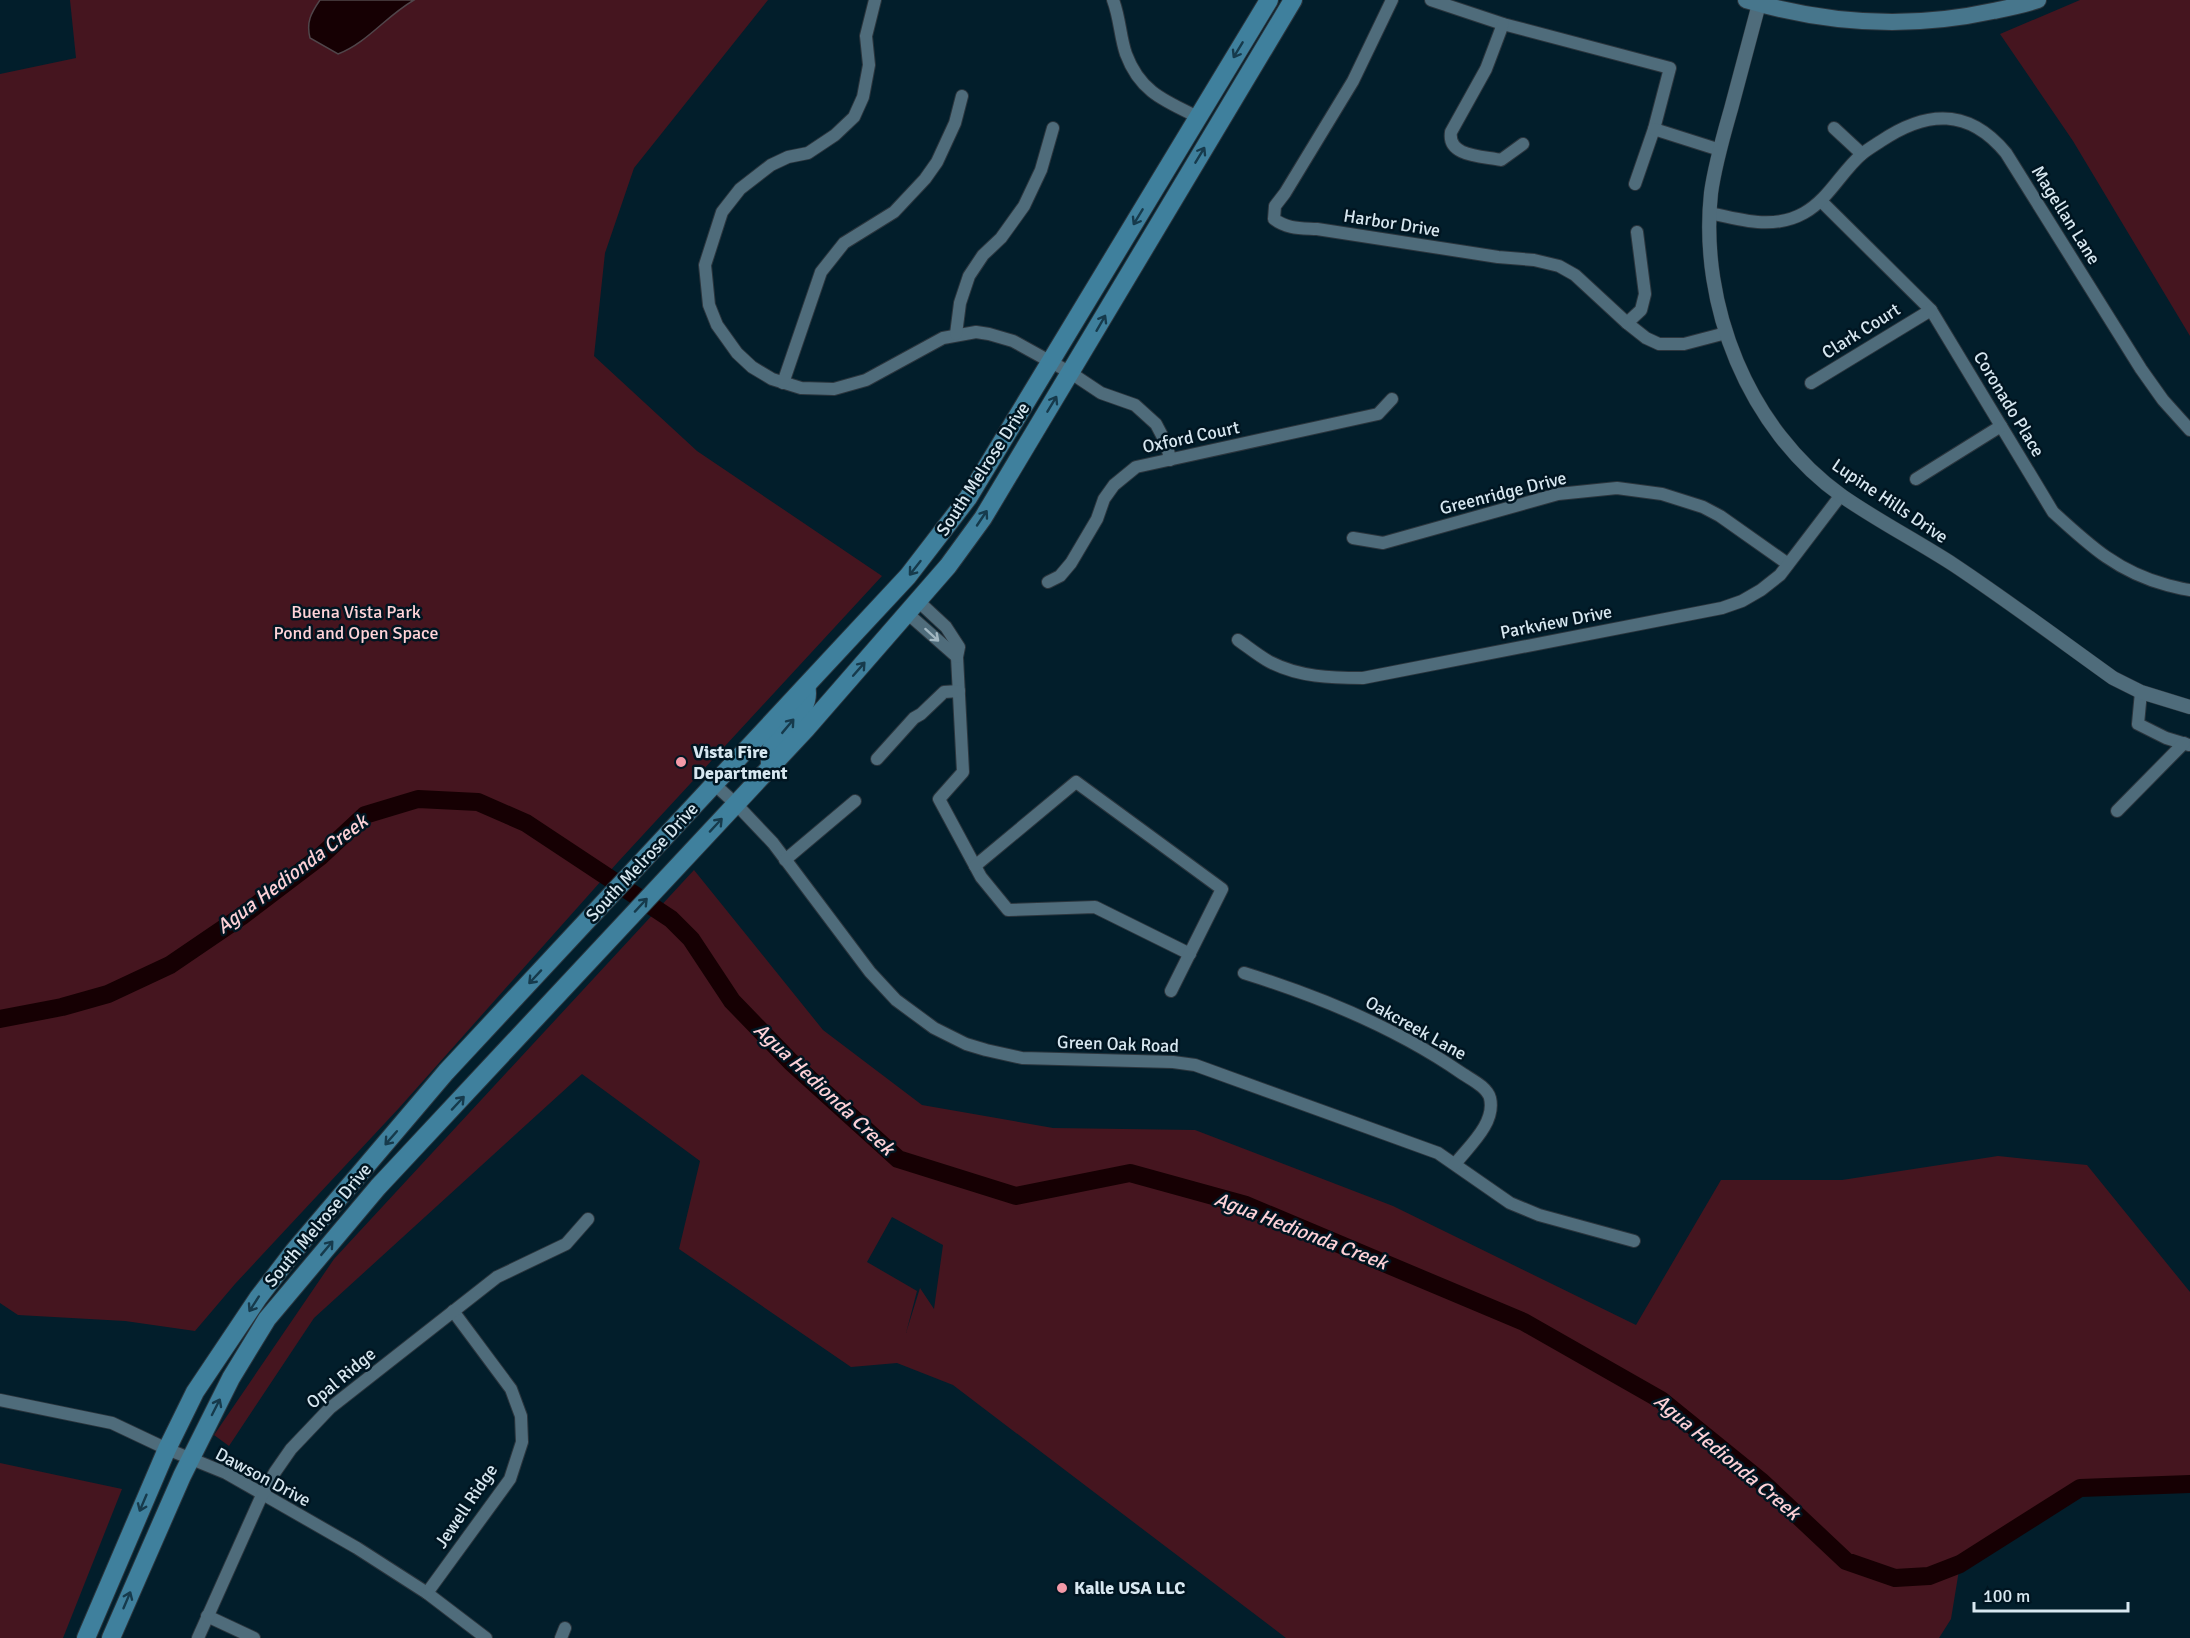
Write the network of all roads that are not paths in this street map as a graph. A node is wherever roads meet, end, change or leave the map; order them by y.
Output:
1 (875, 0) edge
2 (1113, 0) edge
3 (1269, 0) edge
4 (1293, 0) edge
5 (1392, 0) edge
6 (1431, 0) edge
7 (2038, 0) edge
8 (1753, 2) edge
9 (1503, 24) junction
10 (962, 96) dead end
11 (1198, 117) junction
12 (1053, 128) dead end
13 (1834, 128) dead end
14 (1654, 129) junction
15 (1523, 144) dead end
16 (1720, 150) junction
17 (1862, 154) junction
18 (1635, 184) dead end
19 (1821, 201) junction
20 (1710, 213) junction
21 (1637, 232) dead end
22 (1931, 310) junction
23 (1627, 323) junction
24 (1726, 333) junction
25 (956, 334) junction
26 (1051, 362) junction
27 (1071, 373) junction
28 (783, 383) junction
29 (1811, 383) dead end
30 (1392, 399) dead end
31 (2001, 426) junction
32 (2190, 430) edge
33 (1170, 460) junction
34 (1916, 479) dead end
35 (1841, 495) junction
36 (1353, 538) dead end
37 (1788, 564) junction
38 (1048, 582) dead end
39 (2190, 590) edge
40 (913, 607) junction
41 (1238, 640) dead end
42 (806, 686) junction
43 (959, 691) junction
44 (2141, 692) junction
45 (2190, 707) edge
46 (2187, 744) edge
47 (877, 759) dead end
48 (770, 766) junction
49 (714, 784) junction
50 (855, 801) dead end
51 (736, 804) junction
52 (2116, 811) dead end
53 (784, 860) junction
54 (975, 866) junction
55 (1190, 954) junction
56 (1244, 973) dead end
57 (1171, 991) dead end
58 (1455, 1164) junction
59 (588, 1219) dead end
60 (1634, 1241) dead end
61 (453, 1311) junction
62 (0, 1400) edge
63 (167, 1449) junction
64 (190, 1460) junction
65 (262, 1495) junction
66 (427, 1593) junction
67 (207, 1616) junction
68 (86, 1638) edge
69 (111, 1638) edge
70 (198, 1638) edge
71 (255, 1638) edge
72 (486, 1638) edge

1 - 28 street
2 - 11 street
3 -> 11 main road, South Melrose Drive
27 -> 4 main road, South Melrose Drive
5 - 23 street, Harbor Drive
6 - 9 street
7 - 8 main road
8 - 16 street, Lupine Hills Drive
9 - 14 street
9 - 15 street
10 - 28 street
11 -> 26 main road, South Melrose Drive
12 - 25 street
13 - 17 street
14 - 16 street
14 - 18 street
16 - 20 street, Lupine Hills Drive
17 - 19 street, Magellan Lane
17 - 32 street, Magellan Lane
19 - 20 street, Magellan Lane
19 - 22 street, Coronado Place
20 - 24 street, Lupine Hills Drive
21 - 23 street
22 - 29 street, Clark Court
22 - 31 street, Coronado Place
23 - 24 street, Harbor Drive
24 - 35 street, Lupine Hills Drive
25 - 26 street
25 - 28 street
26 - 27 street
26 -> 42 main road, South Melrose Drive
27 - 33 street
40 -> 27 main road, South Melrose Drive
30 - 33 street, Oxford Court
31 - 34 street
31 - 39 street, Coronado Place
33 - 38 street, Oxford Court
35 - 37 street, Parkview Drive
35 - 44 street, Lupine Hills Drive
36 - 37 street, Greenridge Drive
37 - 41 street, Parkview Drive
40 - 43 street
48 -> 40 main road, South Melrose Drive
48 -> 42 main road
42 - 49 main road, South Melrose Drive
43 - 47 street
43 - 54 street
44 - 45 street, Lupine Hills Drive
44 - 46 street
46 - 52 street
48 - 51 main road, South Melrose Drive
49 - 51 street, Green Oak Road
49 -> 63 main road, South Melrose Drive
50 - 53 street
51 - 53 street, Green Oak Road
64 -> 51 main road, South Melrose Drive
53 - 58 street, Green Oak Road
54 - 55 street
54 - 55 street
55 - 57 street
56 - 58 street, Oakcreek Lane
58 - 60 street, Green Oak Road
59 - 61 street, Opal Ridge
61 - 65 street, Opal Ridge
61 - 66 street, Jewell Ridge
62 - 63 street, Dawson Drive
63 - 64 street, Dawson Drive
63 -> 68 main road, South Melrose Drive
64 - 65 street, Dawson Drive
69 -> 64 main road, South Melrose Drive
65 - 66 street, Dawson Drive
65 - 67 street, Opal Ridge
66 - 72 street, Dawson Drive
67 - 70 street, Opal Ridge
67 - 71 street

